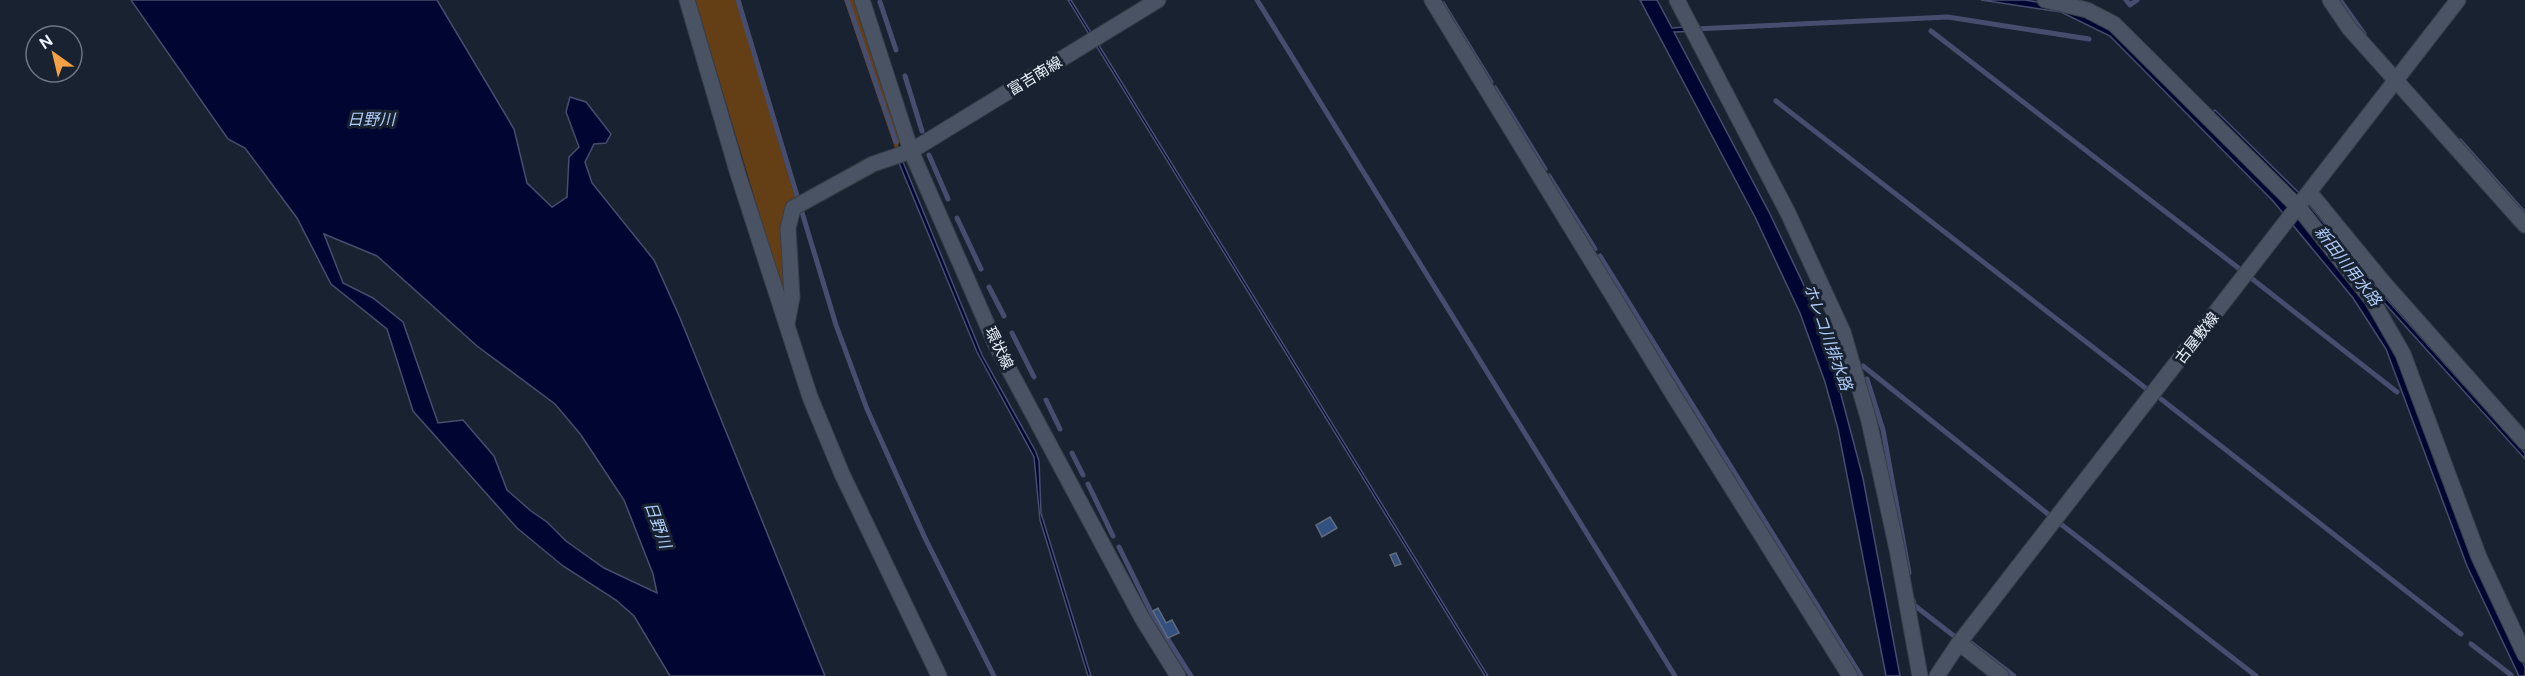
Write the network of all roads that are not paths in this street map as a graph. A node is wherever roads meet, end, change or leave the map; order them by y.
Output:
1 (687, 0) edge
2 (862, 0) edge
3 (1158, 0) edge
4 (1432, 0) edge
5 (1677, 0) edge
6 (2045, 0) edge
7 (2330, 0) edge
8 (2458, 0) edge
9 (2396, 81) junction
10 (911, 151) junction
11 (2310, 193) junction
12 (2299, 208) junction
13 (2525, 225) edge
14 (787, 324) junction
15 (2525, 442) edge
16 (1959, 643) junction
17 (2525, 655) edge
18 (939, 676) edge
19 (1178, 676) edge
20 (1850, 676) edge
21 (1920, 676) edge
22 (1937, 676) edge
23 (2001, 676) edge

1 - 14 street
2 - 10 street, 環状線
3 - 10 street, 富吉南線
4 - 20 street
5 - 21 street
6 - 12 street
7 - 9 street
8 - 9 street, 古屋敷線
9 - 11 street, 古屋敷線
9 - 13 street
10 - 14 street, 富吉南線
10 - 19 street, 環状線
11 - 12 street, 古屋敷線
11 - 15 street
12 - 16 street, 古屋敷線
12 - 17 street
14 - 18 street
16 - 22 street, 古屋敷線
16 - 23 street

